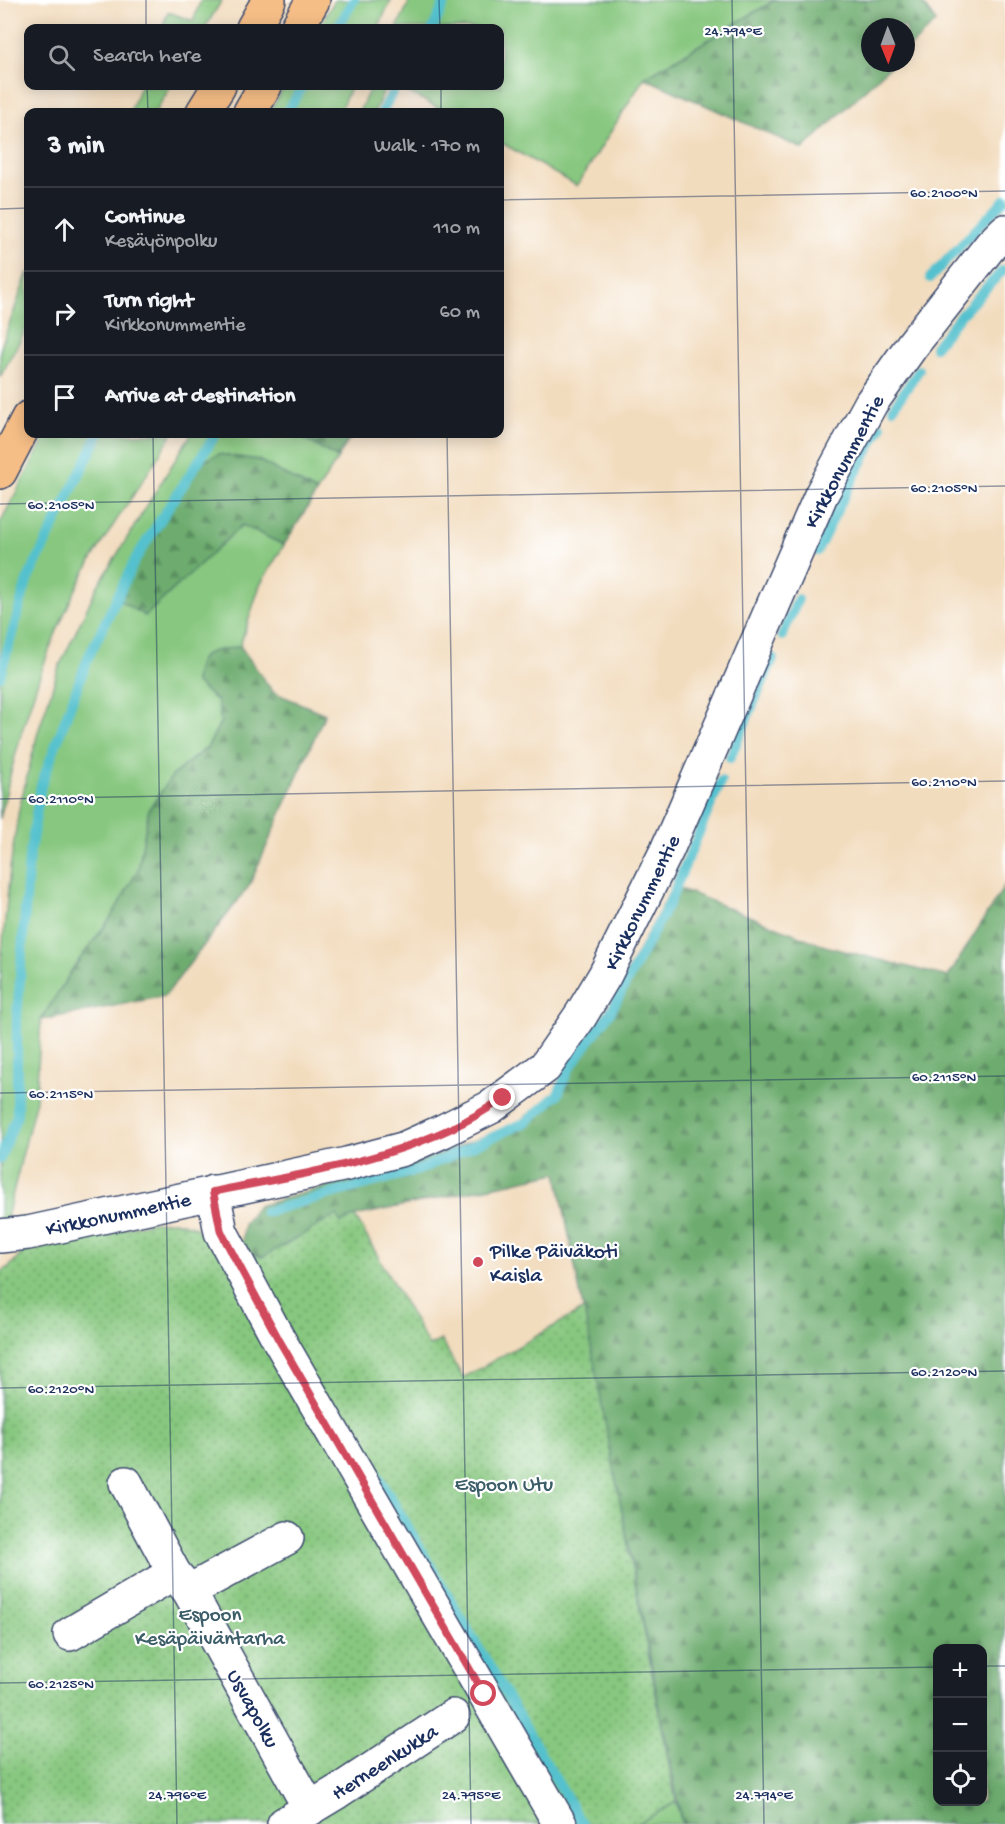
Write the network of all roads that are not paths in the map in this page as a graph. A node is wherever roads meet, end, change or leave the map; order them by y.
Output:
1 (269, 0) edge
2 (313, 0) edge
3 (255, 24) edge
4 (299, 24) edge
5 (217, 90) edge
6 (263, 90) edge
7 (205, 108) edge
8 (252, 108) edge
9 (1005, 231) edge
10 (24, 426) edge
11 (0, 472) edge
12 (213, 1192) junction
13 (0, 1236) edge
14 (126, 1483) dead end
15 (287, 1538) dead end
16 (182, 1582) junction
17 (70, 1634) dead end
18 (453, 1716) dead end
19 (297, 1816) edge
20 (560, 1824) edge

1 - 3 main road
2 - 4 main road
5 - 7 main road
6 - 8 main road
9 - 12 street, Kirkkonummentie
10 - 11 main road
12 - 13 street, Kirkkonummentie
12 - 20 street
14 - 16 street, Usvapolku
15 - 16 street
16 - 17 street
16 - 19 street, Usvapolku
18 - 19 street, Herneenkukka

